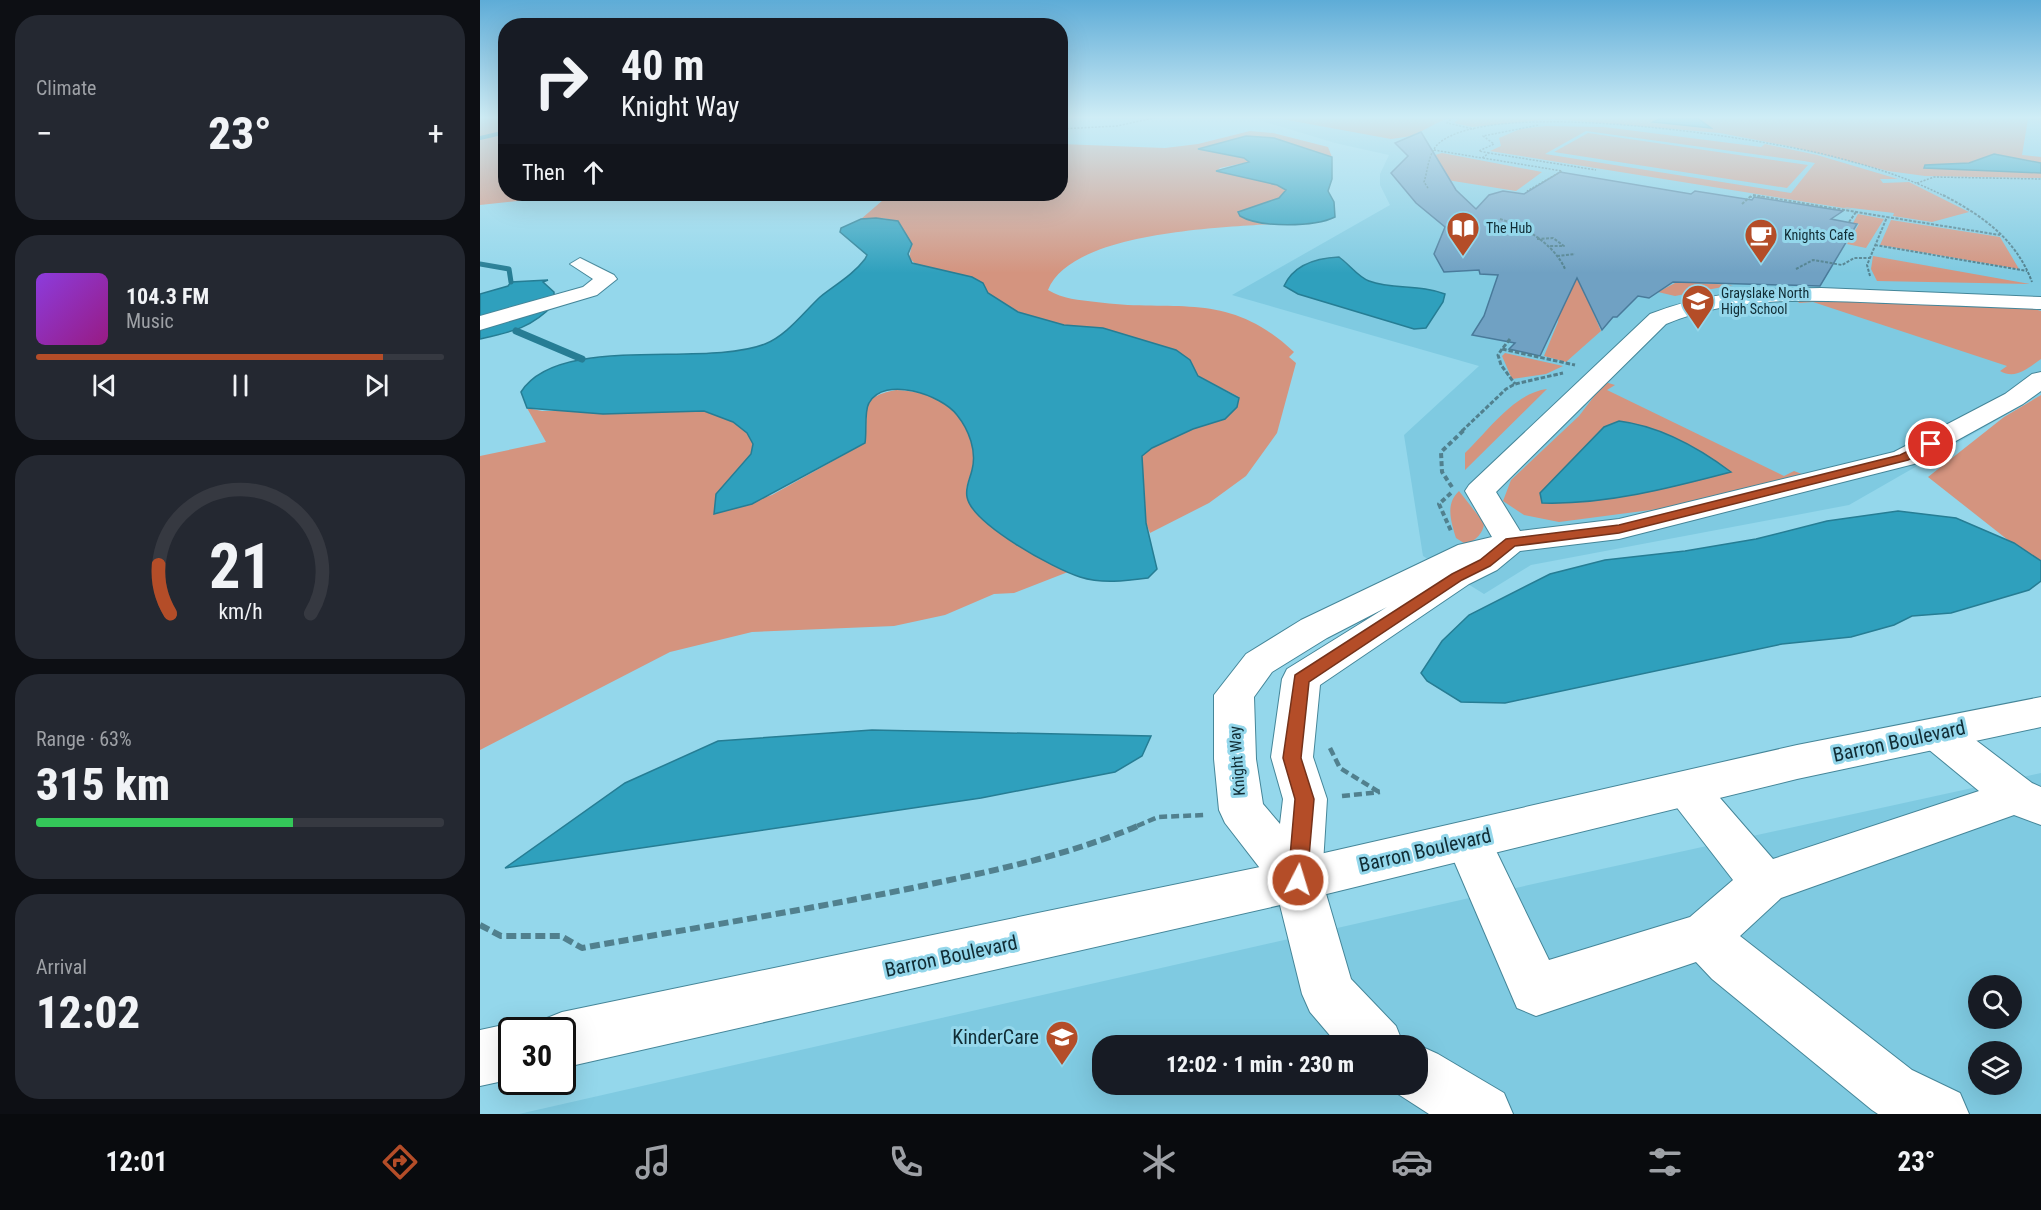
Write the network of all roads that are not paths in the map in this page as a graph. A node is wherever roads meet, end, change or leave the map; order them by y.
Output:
1 (580, 264) dead end
2 (2038, 296) edge
3 (480, 323) edge
4 (2041, 379) edge
5 (1489, 552) junction
6 (2041, 712) edge
7 (1937, 733) junction
8 (1686, 788) junction
9 (2029, 802) edge
10 (1468, 840) junction
11 (1298, 880) junction
12 (1764, 883) junction
13 (1705, 936) junction
14 (1366, 1035) edge
15 (576, 1037) edge
16 (498, 1054) edge
17 (480, 1058) edge
18 (1428, 1080) edge
19 (1483, 1114) edge
20 (1939, 1114) edge

1 - 3 street
2 - 5 street
4 - 5 street
5 - 11 street
5 - 11 street, Knight Way
6 - 7 street, Barron Boulevard
7 - 8 street, Barron Boulevard
7 - 9 street
8 - 10 street, Barron Boulevard
8 - 12 street
9 - 12 street
10 - 11 street, Barron Boulevard
10 - 13 street
11 - 14 street
11 - 15 street, Barron Boulevard
12 - 13 street
13 - 20 street
16 - 17 street
18 - 19 street

